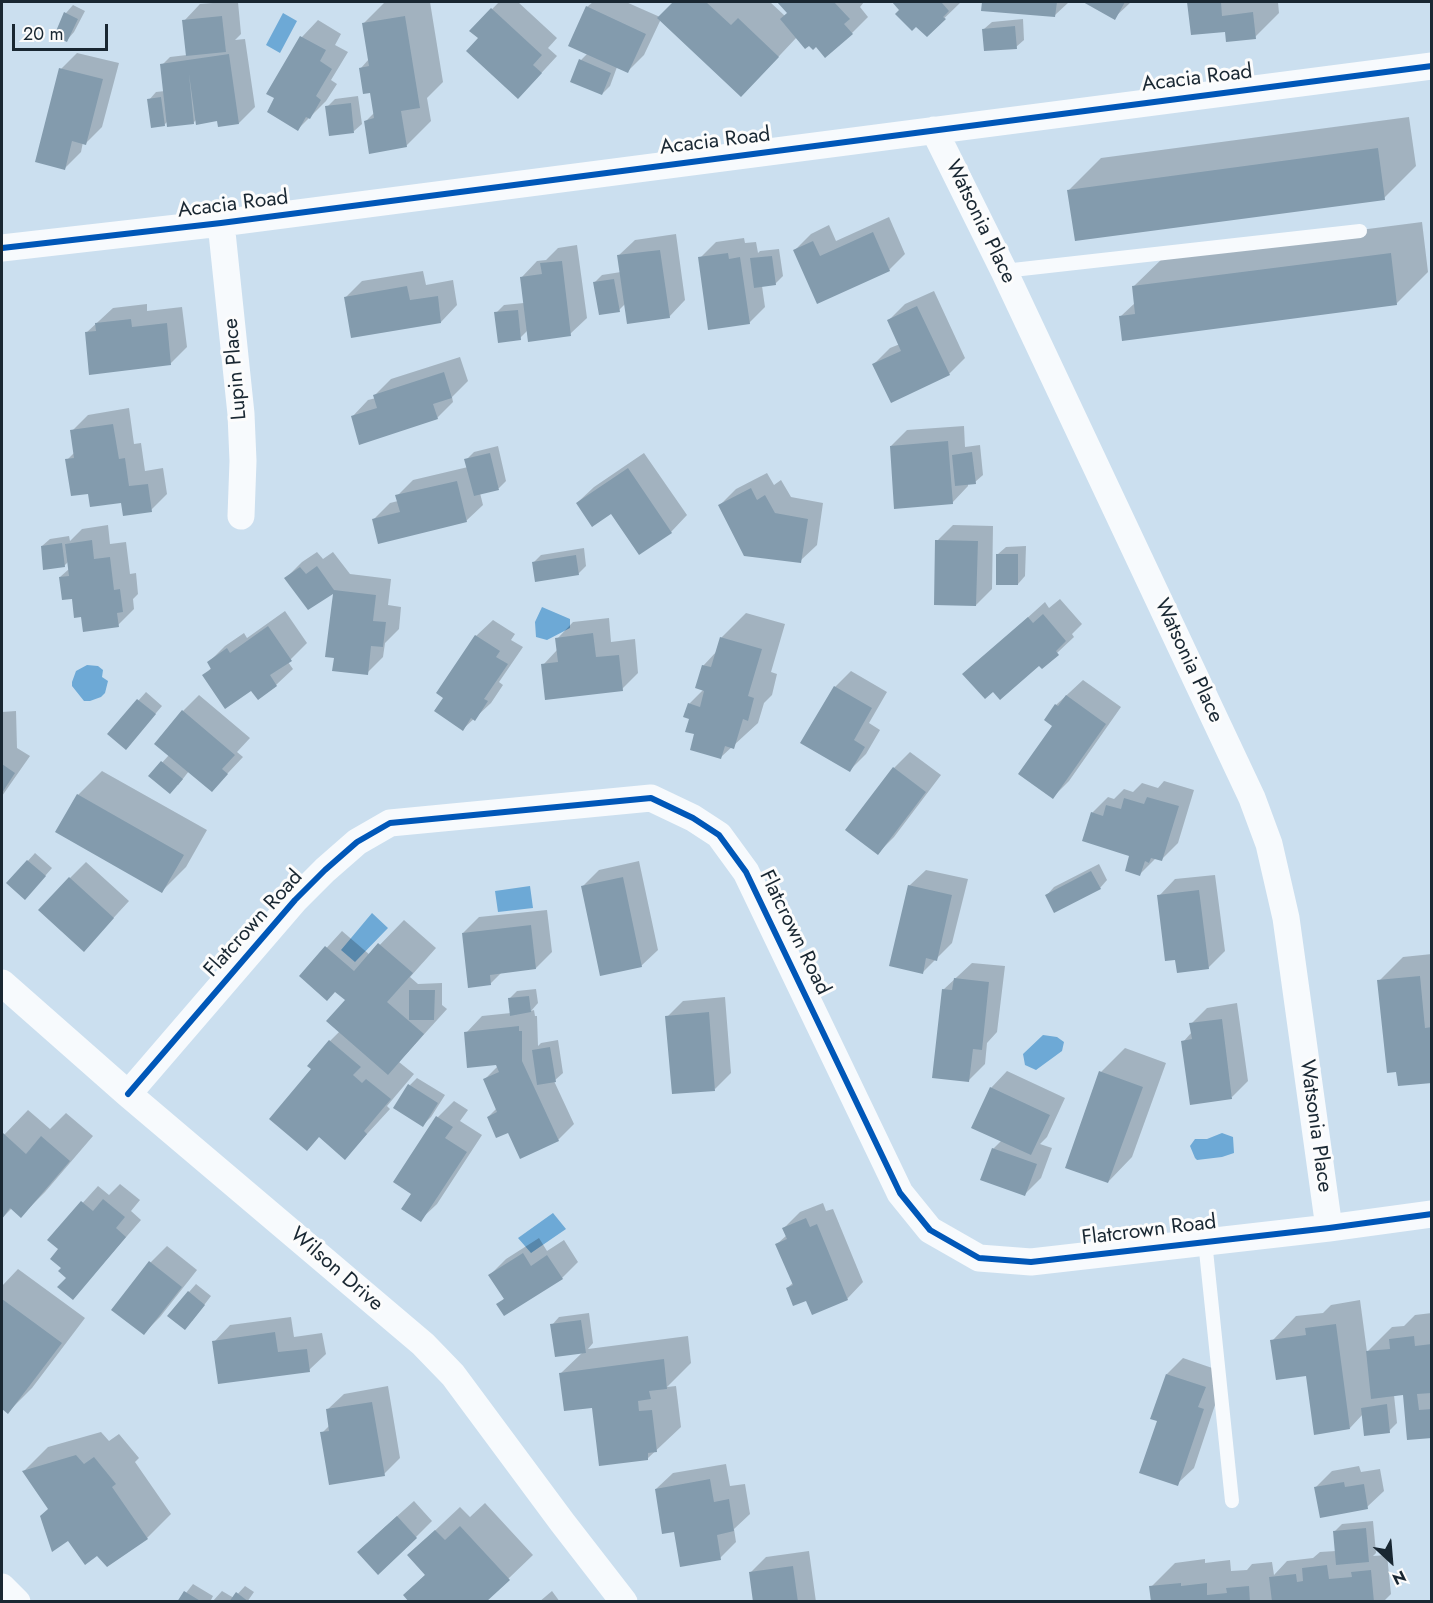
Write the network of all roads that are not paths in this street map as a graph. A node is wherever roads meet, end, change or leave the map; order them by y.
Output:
1 (1431, 66) edge
2 (934, 130) junction
3 (221, 223) junction
4 (1360, 231) dead end
5 (2, 248) edge
6 (1004, 272) junction
7 (241, 516) dead end
8 (2, 983) edge
9 (128, 1094) junction
10 (1431, 1214) edge
11 (1329, 1228) junction
12 (1204, 1241) junction
13 (1232, 1501) dead end
14 (2, 1587) edge
15 (17, 1602) edge
16 (624, 1602) edge

1 - 2 street, Acacia Road
2 - 3 street, Acacia Road
2 - 6 street, Watsonia Place
3 - 5 street, Acacia Road
3 - 7 street, Lupin Place
4 - 6 lane
6 - 11 street, Watsonia Place
8 - 9 street, Wilson Drive
9 - 12 street, Flatcrown Road
9 - 16 street, Wilson Drive
10 - 11 street, Flatcrown Road
11 - 12 street, Flatcrown Road
12 - 13 lane
14 - 15 street

